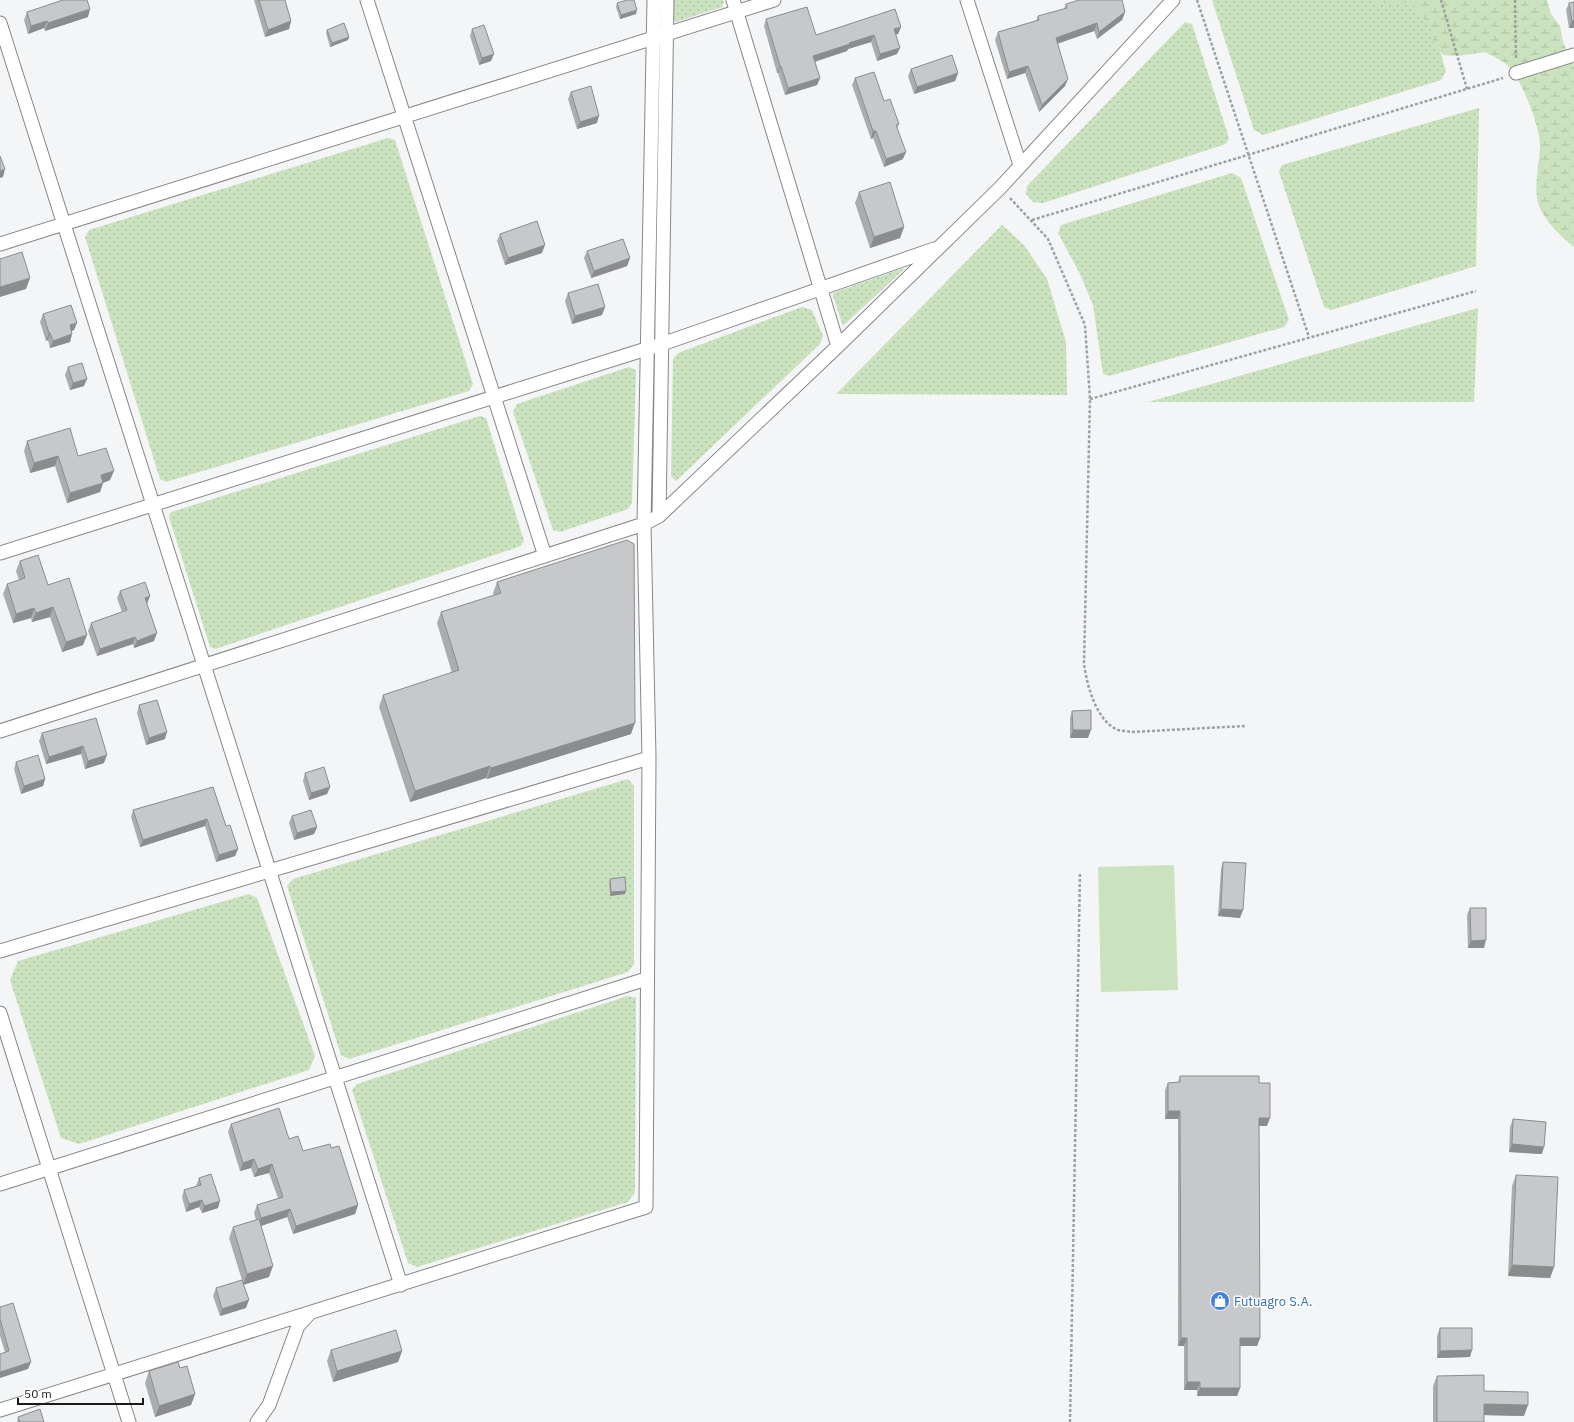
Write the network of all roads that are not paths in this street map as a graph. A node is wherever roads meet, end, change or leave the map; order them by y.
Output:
1 (366, 0) edge
2 (654, 0) edge
3 (666, 0) edge
4 (774, 0) edge
5 (967, 0) edge
6 (1172, 0) edge
7 (735, 6) edge
8 (0, 23) edge
9 (660, 37) junction
10 (1574, 55) edge
11 (1516, 74) road end
12 (404, 117) junction
13 (1020, 165) junction
14 (64, 224) junction
15 (0, 244) edge
16 (939, 247) junction
17 (821, 289) junction
18 (662, 344) junction
19 (838, 346) junction
20 (648, 349) junction
21 (494, 397) junction
22 (153, 505) junction
23 (659, 516) junction
24 (644, 524) junction
25 (0, 553) edge
26 (545, 556) junction
27 (204, 665) junction
28 (0, 731) edge
29 (649, 758) junction
30 (270, 871) junction
31 (0, 951) edge
32 (646, 978) junction
33 (0, 1013) edge
34 (335, 1077) junction
35 (49, 1168) junction
36 (0, 1184) edge
37 (401, 1284) junction
38 (311, 1312) junction
39 (114, 1374) junction
40 (0, 1410) edge
41 (129, 1422) edge
42 (257, 1422) edge

1 - 12 street
2 - 9 street
3 - 9 street
4 - 7 street
5 - 13 street
6 - 13 street
7 - 9 street
7 - 17 street
8 - 14 street
9 - 12 street
9 - 18 street
9 - 20 street
10 - 11 street
12 - 14 street
12 - 21 street
13 - 16 street
14 - 15 street
14 - 22 street
16 - 17 street
16 - 19 street
17 - 18 street
17 - 19 street
18 - 20 street
18 - 23 street
19 - 23 street
20 - 21 street
20 - 24 street
21 - 22 street
21 - 26 street
22 - 25 street
22 - 27 street
23 - 24 street
24 - 26 street
24 - 29 street
26 - 27 street
27 - 28 street
27 - 30 street
29 - 30 street
29 - 32 street
30 - 31 street
30 - 34 street
32 - 34 street
32 - 37 street
33 - 35 street
34 - 35 street
34 - 37 street
35 - 36 street
35 - 39 street
37 - 38 street
38 - 39 street
38 - 42 street
39 - 40 street
39 - 41 street

